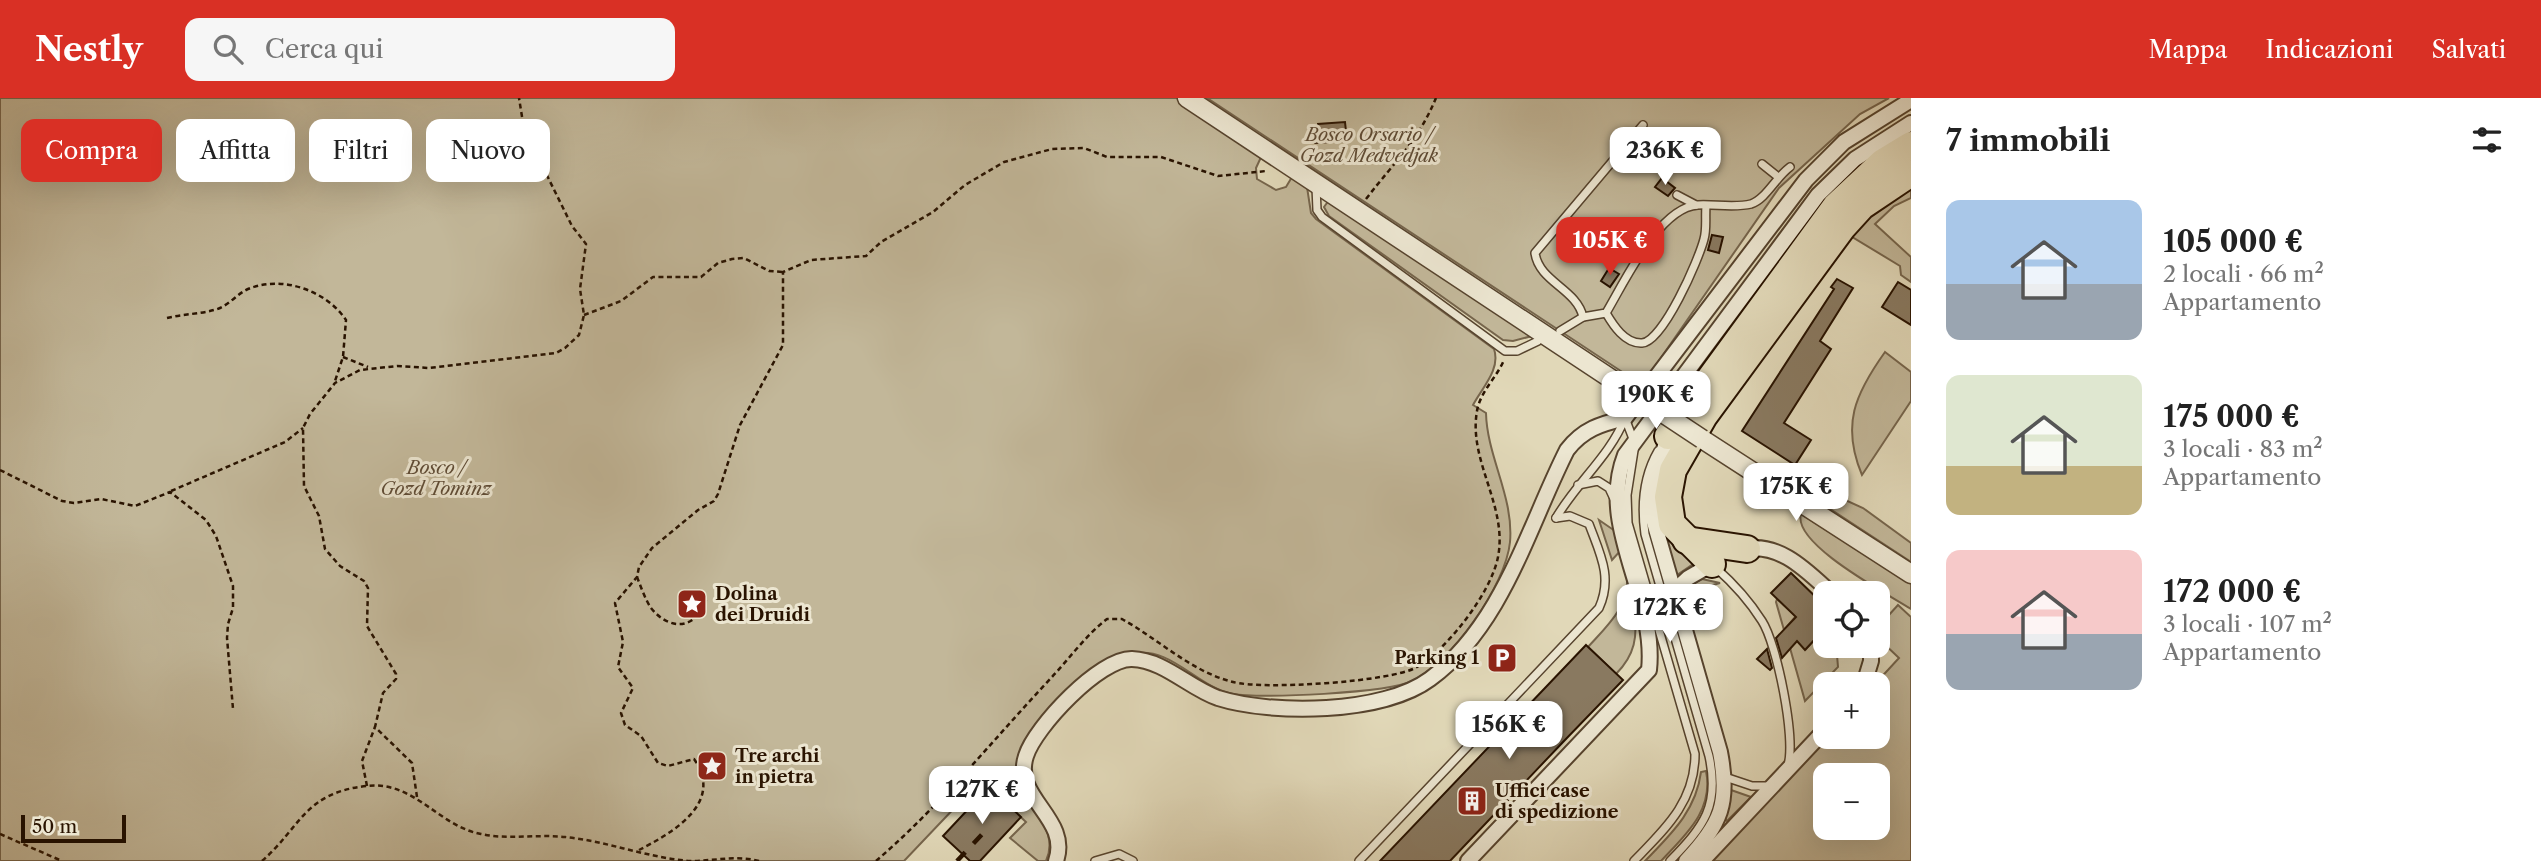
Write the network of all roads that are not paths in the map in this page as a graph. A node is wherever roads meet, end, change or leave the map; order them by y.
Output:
1 (1187, 98) edge
2 (1911, 100) edge
3 (1911, 122) edge
4 (1643, 125) dead end
5 (1911, 145) edge
6 (1762, 164) dead end
7 (1790, 167) dead end
8 (1911, 173) edge
9 (1777, 176) junction
10 (1316, 183) junction
11 (1677, 195) dead end
12 (1696, 205) junction
13 (1706, 206) junction
14 (1606, 313) junction
15 (1583, 317) junction
16 (1560, 331) dead end
17 (1538, 341) dead end
18 (1625, 418) junction
19 (1668, 436) junction
20 (1634, 444) junction
21 (1578, 485) junction
22 (1616, 502) junction
23 (1684, 540) junction
24 (1747, 549) junction
25 (1712, 564) junction
26 (1911, 574) edge
27 (1817, 581) edge
28 (1673, 592) junction
29 (1813, 743) edge
30 (1786, 772) junction
31 (1724, 777) junction
32 (1773, 786) junction
33 (1056, 861) edge
34 (1095, 861) edge
35 (1133, 861) edge
36 (1359, 861) edge
37 (1468, 861) edge
38 (1634, 861) edge
39 (1670, 861) edge
40 (1686, 861) edge
41 (1702, 861) edge

1 - 10 street
2 - 18 street
3 - 20 street
4 - 15 lane
5 - 19 highway
6 - 9 lane
7 - 9 lane
8 - 23 highway
9 - 13 lane
10 - 17 lane
10 - 26 street, bridge
11 - 12 lane
12 - 13 lane
12 - 14 lane
13 - 14 lane
14 - 15 lane
15 - 16 lane
18 - 20 lane
18 - 21 lane
18 - 33 street
19 - 28 street
19 - 39 lane
20 - 22 street
20 - 38 lane
21 - 22 lane
21 - 36 lane
22 - 37 street
23 - 24 highway
23 - 25 highway
24 - 25 street
24 - 27 street
25 - 28 street
25 - 30 lane
28 - 31 street
29 - 30 street
30 - 32 street
31 - 32 lane
31 - 40 street
32 - 41 street
34 - 35 lane

